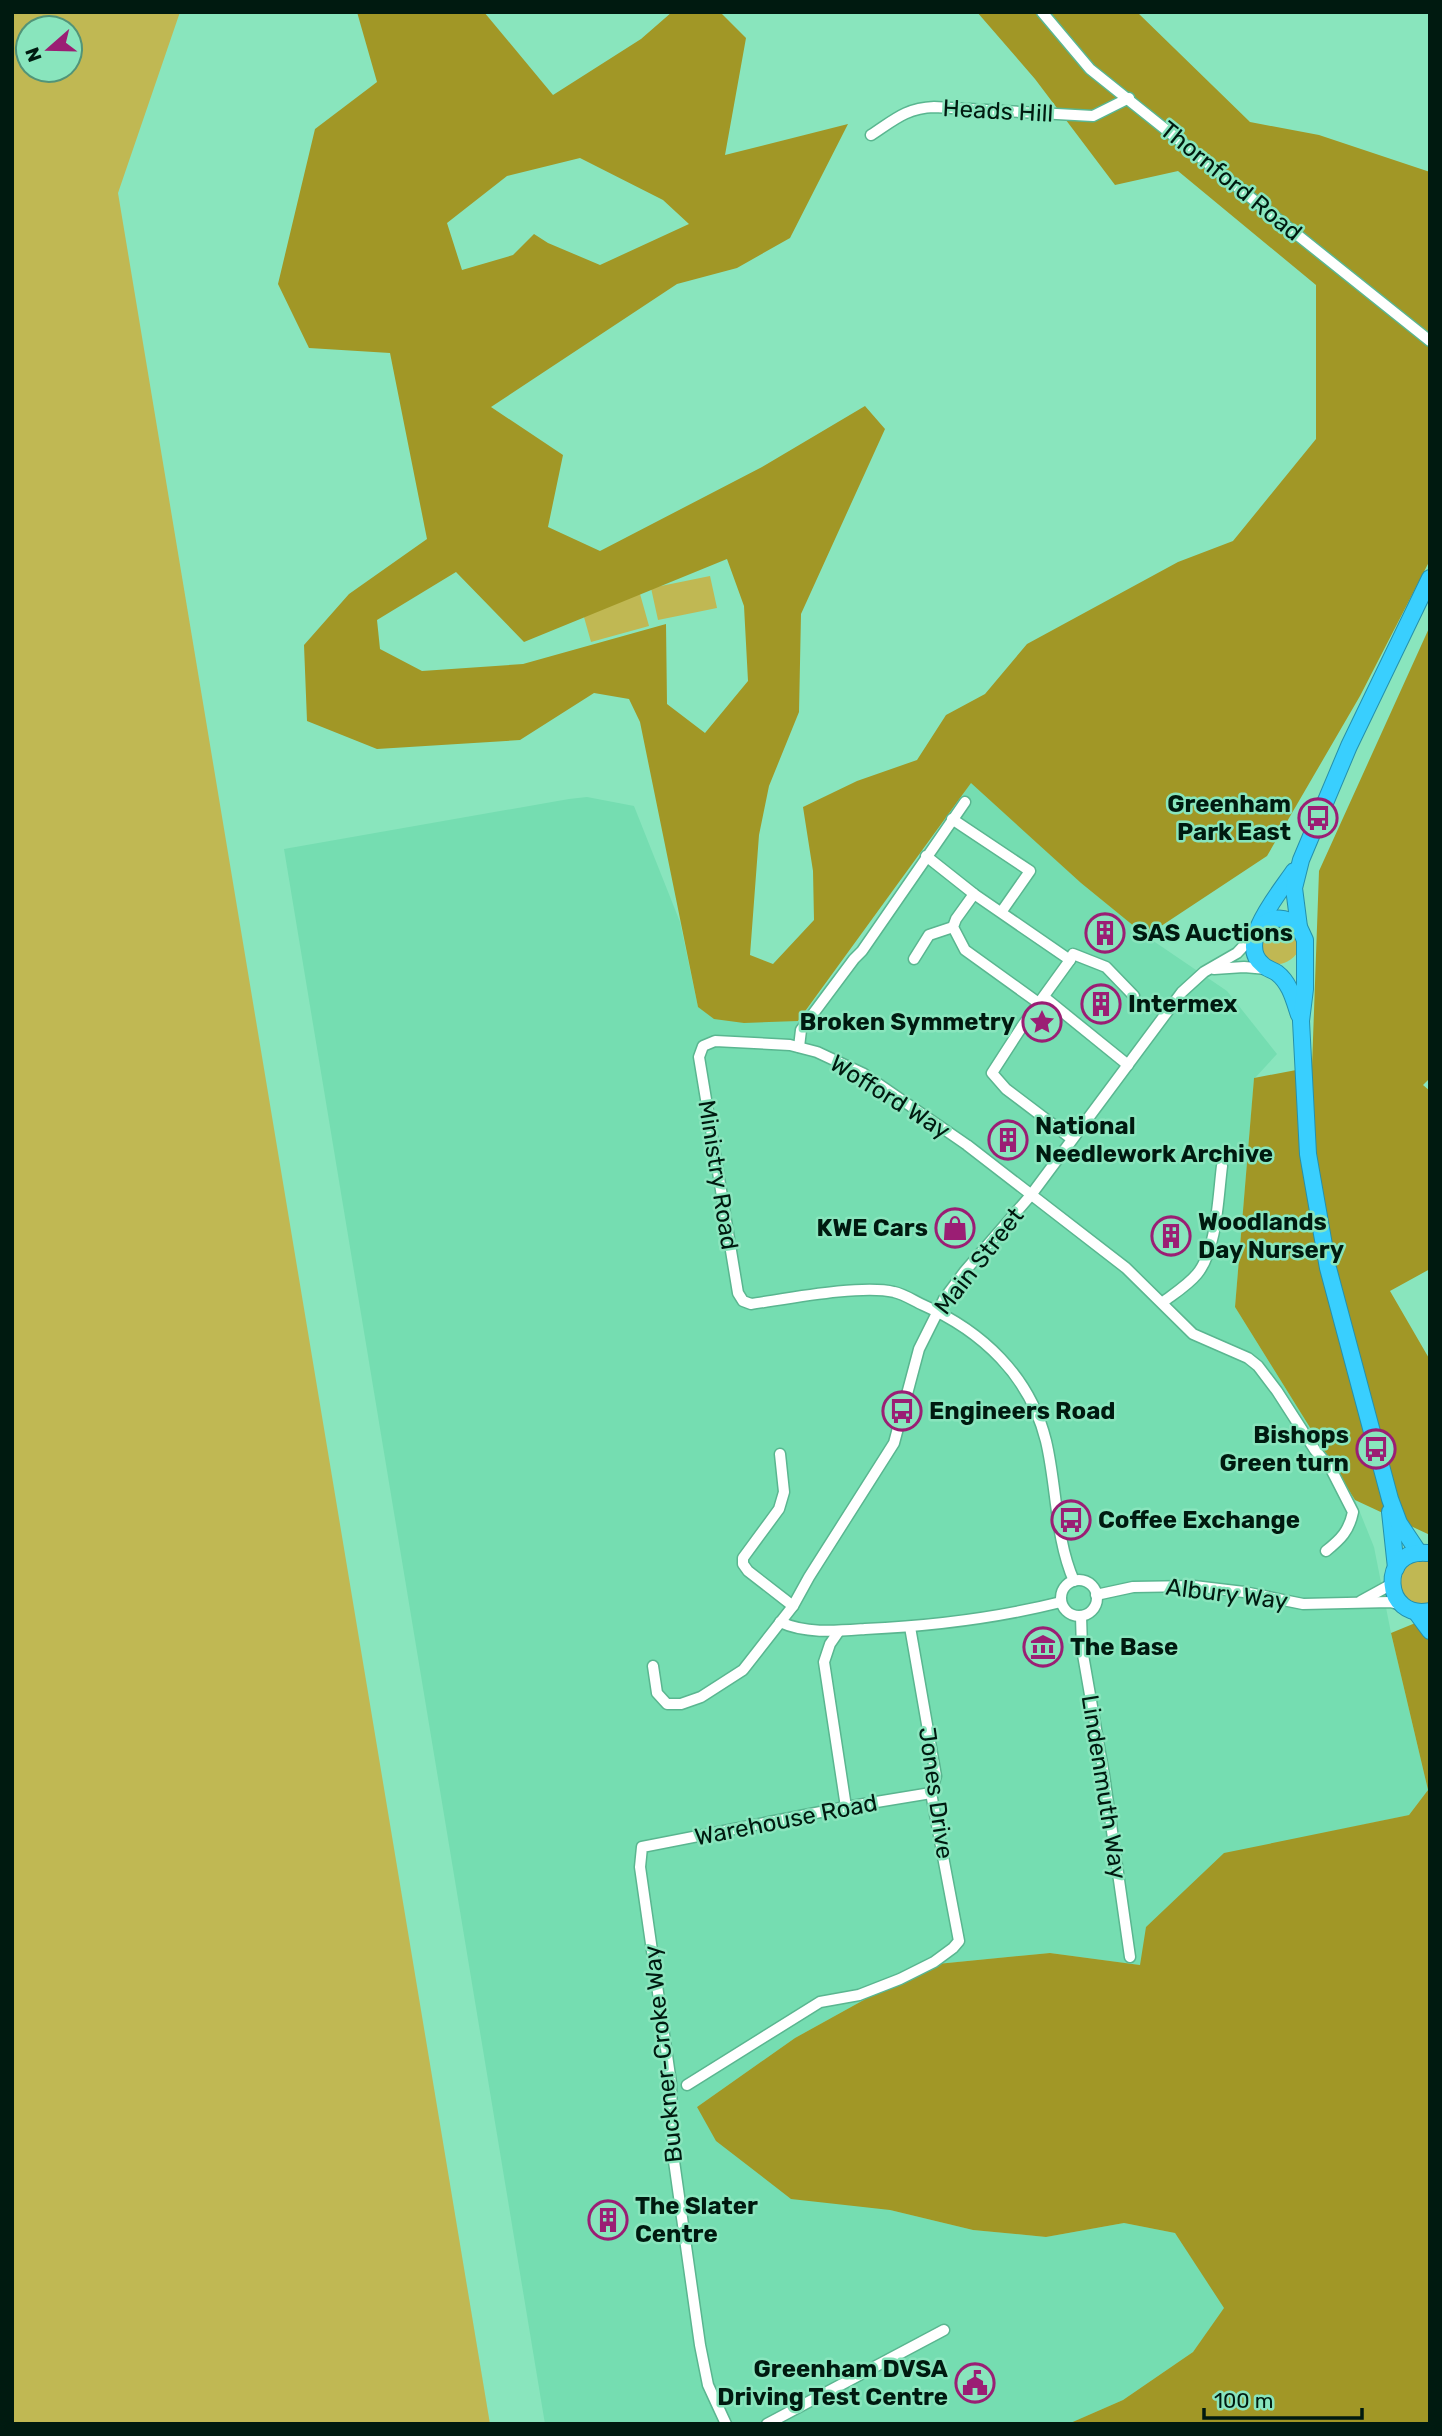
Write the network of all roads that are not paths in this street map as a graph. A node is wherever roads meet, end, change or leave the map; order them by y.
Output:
1 (1042, 12) edge
2 (1129, 98) junction
3 (871, 135) dead end
4 (1430, 341) edge
5 (1430, 578) edge
6 (965, 802) dead end
7 (952, 819) junction
8 (926, 856) junction
9 (1301, 860) junction
10 (974, 894) junction
11 (1002, 911) junction
12 (953, 927) junction
13 (1299, 927) junction
14 (1256, 932) junction
15 (1306, 948) junction
16 (914, 960) dead end
17 (1070, 960) junction
18 (1211, 969) junction
19 (1273, 970) junction
20 (1134, 996) dead end
21 (1042, 1001) junction
22 (1301, 1021) junction
23 (799, 1047) junction
24 (699, 1057) joint
25 (1128, 1065) junction
26 (1072, 1139) junction
27 (1222, 1166) dead end
28 (1031, 1195) junction
29 (1163, 1302) junction
30 (937, 1310) junction
31 (780, 1454) dead end
32 (1390, 1499) junction
33 (1326, 1551) dead end
34 (1425, 1553) edge
35 (1394, 1576) junction
36 (1074, 1581) junction
37 (1096, 1595) junction
38 (1061, 1602) junction
39 (1359, 1602) junction
40 (793, 1606) junction
41 (1416, 1609) edge
42 (1081, 1616) junction
43 (780, 1622) junction
44 (910, 1627) junction
45 (839, 1630) junction
46 (1430, 1631) edge
47 (653, 1666) dead end
48 (931, 1793) junction
49 (846, 1807) junction
50 (642, 1847) joint
51 (1130, 1957) dead end
52 (687, 2085) dead end
53 (944, 2330) dead end
54 (726, 2424) edge
55 (767, 2424) edge

1 - 2 street, Thornford Road
2 - 3 street, Heads Hill
2 - 4 street, Thornford Road
5 - 9 highway
6 - 7 street
7 - 8 street
7 - 11 street
8 - 10 street
8 - 23 street
9 - 13 highway
9 - 14 highway
10 - 11 street
10 - 12 street
11 - 17 street
12 - 16 street
12 - 21 street
13 - 14 highway
13 - 15 highway
14 - 18 street, Main Street
14 - 19 highway
15 - 19 highway
15 - 22 highway
17 - 20 street
17 - 21 street
18 - 19 street
18 - 25 street, Main Street
19 - 22 highway
21 - 25 street
21 - 26 street
22 - 32 highway
23 - 24 street, Wofford Way
23 - 28 street, Wofford Way
24 - 30 street, Ministry Road
25 - 26 street, Main Street
26 - 28 street, Main Street
27 - 29 street
28 - 29 street, Wofford Way
28 - 30 street, Main Street
29 - 33 street, Wofford Way
30 - 36 street
30 - 40 street, Main Street
31 - 40 street
32 - 34 highway
32 - 35 highway
34 - 35 highway
35 - 39 street, Albury Way
35 - 41 highway
36 - 37 street
36 - 38 street
37 - 39 street, Albury Way
37 - 42 street
38 - 42 street
38 - 44 street
39 - 41 street, Albury Way
40 - 43 street, Main Street
41 - 46 highway
42 - 51 street, Lindenmuth Way
43 - 45 street
43 - 47 street, Main Street
44 - 45 street
44 - 48 street, Jones Drive
45 - 49 street
48 - 49 street, Warehouse Road
48 - 52 street, Jones Drive
49 - 50 street, Warehouse Road
50 - 54 street, Buckner-Croke Way
53 - 55 street

